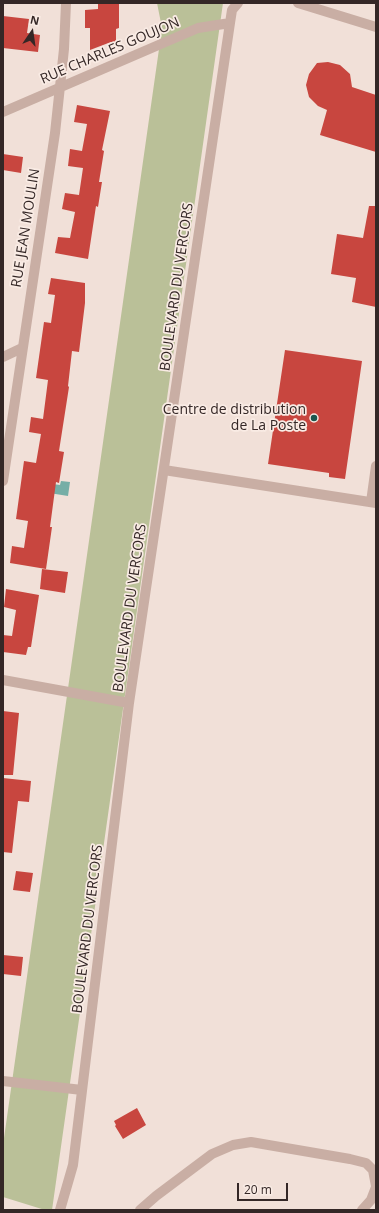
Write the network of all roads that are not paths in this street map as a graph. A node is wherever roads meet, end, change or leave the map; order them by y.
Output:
1 (66, 3) edge
2 (298, 3) edge
3 (235, 6) edge
4 (230, 23) junction
5 (376, 28) edge
6 (60, 88) junction
7 (3, 112) edge
8 (22, 348) junction
9 (3, 356) edge
10 (376, 466) edge
11 (164, 470) junction
12 (3, 481) edge
13 (374, 503) edge
14 (3, 680) edge
15 (130, 703) junction
16 (3, 1081) edge
17 (82, 1090) junction
18 (376, 1187) edge
19 (60, 1210) edge
20 (140, 1210) edge
21 (362, 1210) edge

1 - 6 street, RUE JEAN MOULIN
2 - 5 street
3 - 4 street, BOULEVARD DU VERCORS
4 - 6 street, RUE CHARLES GOUJON
4 - 11 street, BOULEVARD DU VERCORS
6 - 7 street, RUE CHARLES GOUJON
6 - 8 street, RUE JEAN MOULIN
8 - 9 street
8 - 12 street, RUE JEAN MOULIN
10 - 13 street
11 - 13 street
11 - 15 street, BOULEVARD DU VERCORS
14 - 15 street
15 - 17 street, BOULEVARD DU VERCORS
16 - 17 street
17 - 19 street, BOULEVARD DU VERCORS
18 - 20 street
18 - 21 street

